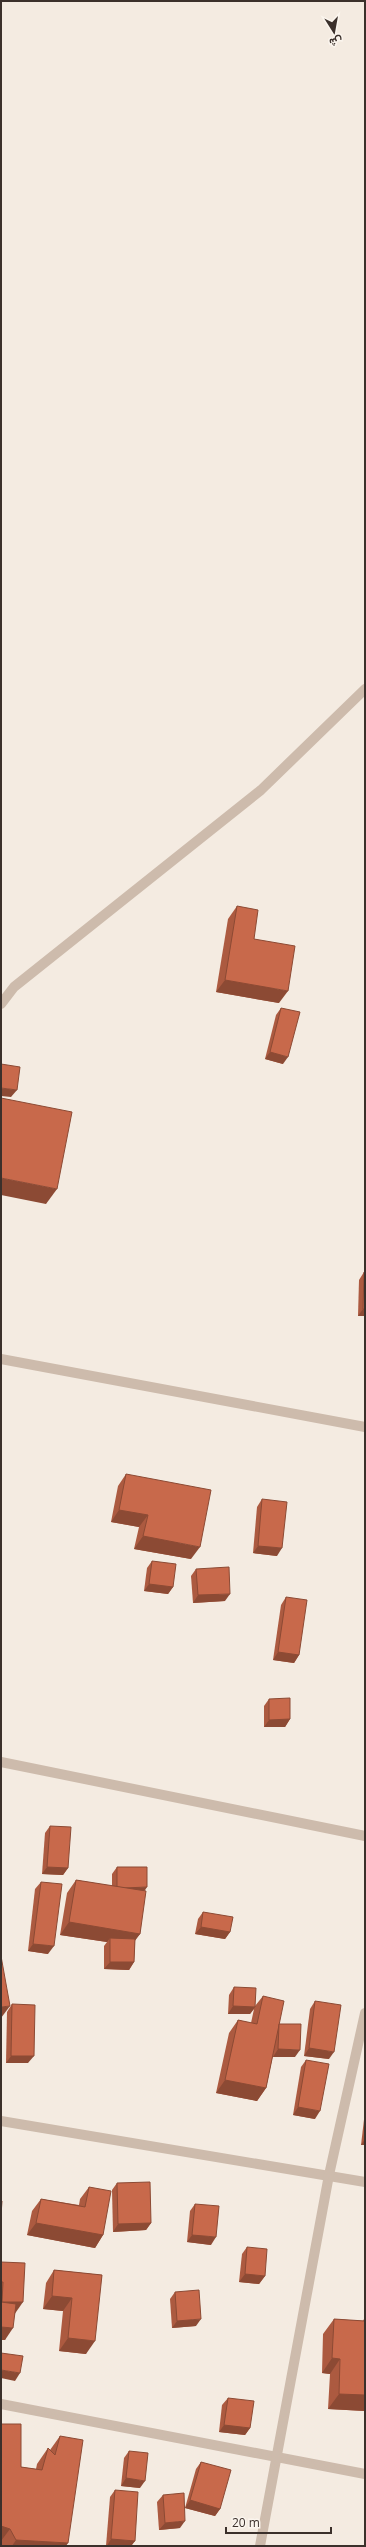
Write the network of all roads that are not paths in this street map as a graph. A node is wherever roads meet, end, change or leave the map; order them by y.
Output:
1 (365, 689) edge
2 (1, 1004) edge
3 (1, 1360) edge
4 (365, 1427) edge
5 (1, 1762) edge
6 (365, 1836) edge
7 (365, 2014) edge
8 (1, 2121) edge
9 (328, 2175) junction
10 (365, 2182) edge
11 (1, 2404) edge
12 (278, 2457) junction
13 (365, 2474) edge
14 (260, 2546) edge

1 - 2 street
3 - 4 street
5 - 6 street
7 - 9 street
8 - 9 street
9 - 10 street
9 - 12 street
11 - 12 street
12 - 13 street
12 - 14 street

